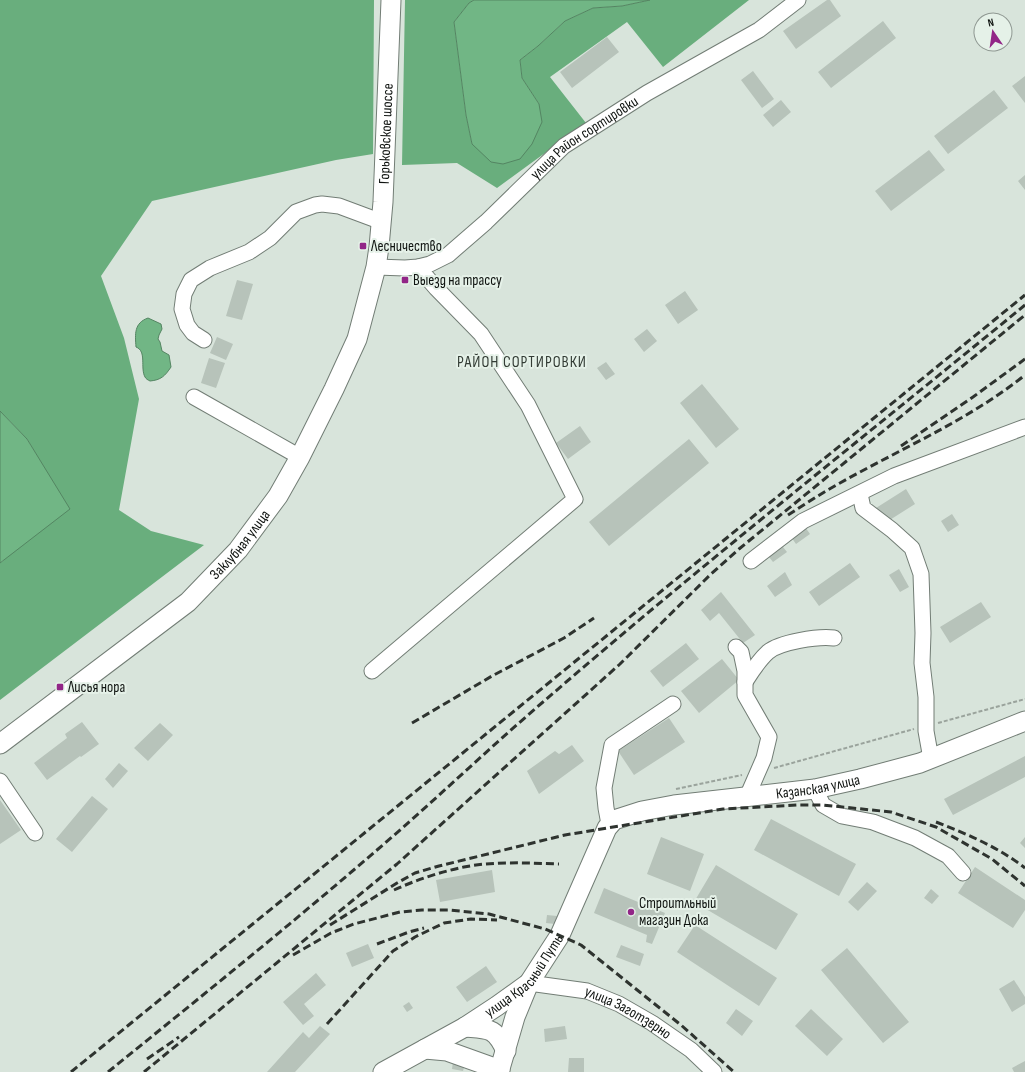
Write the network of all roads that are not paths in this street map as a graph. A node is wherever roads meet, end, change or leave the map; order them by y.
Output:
1 (391, 0) edge
2 (798, 0) edge
3 (382, 222) junction
4 (376, 267) junction
5 (418, 267) junction
6 (204, 340) dead end
7 (194, 397) dead end
8 (1025, 427) edge
9 (300, 457) junction
10 (860, 494) junction
11 (750, 561) dead end
12 (834, 638) dead end
13 (736, 647) dead end
14 (372, 671) dead end
15 (745, 682) junction
16 (673, 704) dead end
17 (1025, 721) edge
18 (0, 744) edge
19 (931, 759) junction
20 (0, 780) edge
21 (815, 789) junction
22 (747, 797) junction
23 (608, 826) junction
24 (35, 833) dead end
25 (963, 873) dead end
26 (529, 983) junction
27 (465, 1027) junction
28 (425, 1049) junction
29 (506, 1051) junction
30 (500, 1071) edge
31 (382, 1072) edge
32 (714, 1072) edge

1 - 3 main road, Горьковское шоссе
2 - 5 street, улица Район сортировки
3 - 4 main road, Горьковское шоссе
3 - 6 street
4 - 5 street, улица Район сортировки
4 - 9 main road, Заклубная улица
5 - 14 street
7 - 9 street
8 - 10 street
9 - 18 main road, Заклубная улица
10 - 11 street
10 - 19 street
12 - 15 street
13 - 15 street
15 - 22 street
16 - 23 street
17 - 19 main road, Казанская улица
19 - 21 main road, Казанская улица
20 - 24 street
21 - 22 main road, Казанская улица
21 - 25 street
22 - 23 main road, Казанская улица
23 - 26 main road, улица Красный Путь
26 - 27 main road, улица Красный Путь
26 - 29 main road
26 - 32 street, улица Заготзерно
27 - 28 main road, улица Красный Путь
27 - 29 main road
28 - 30 main road
28 - 31 main road, улица Красный Путь
29 - 30 main road

